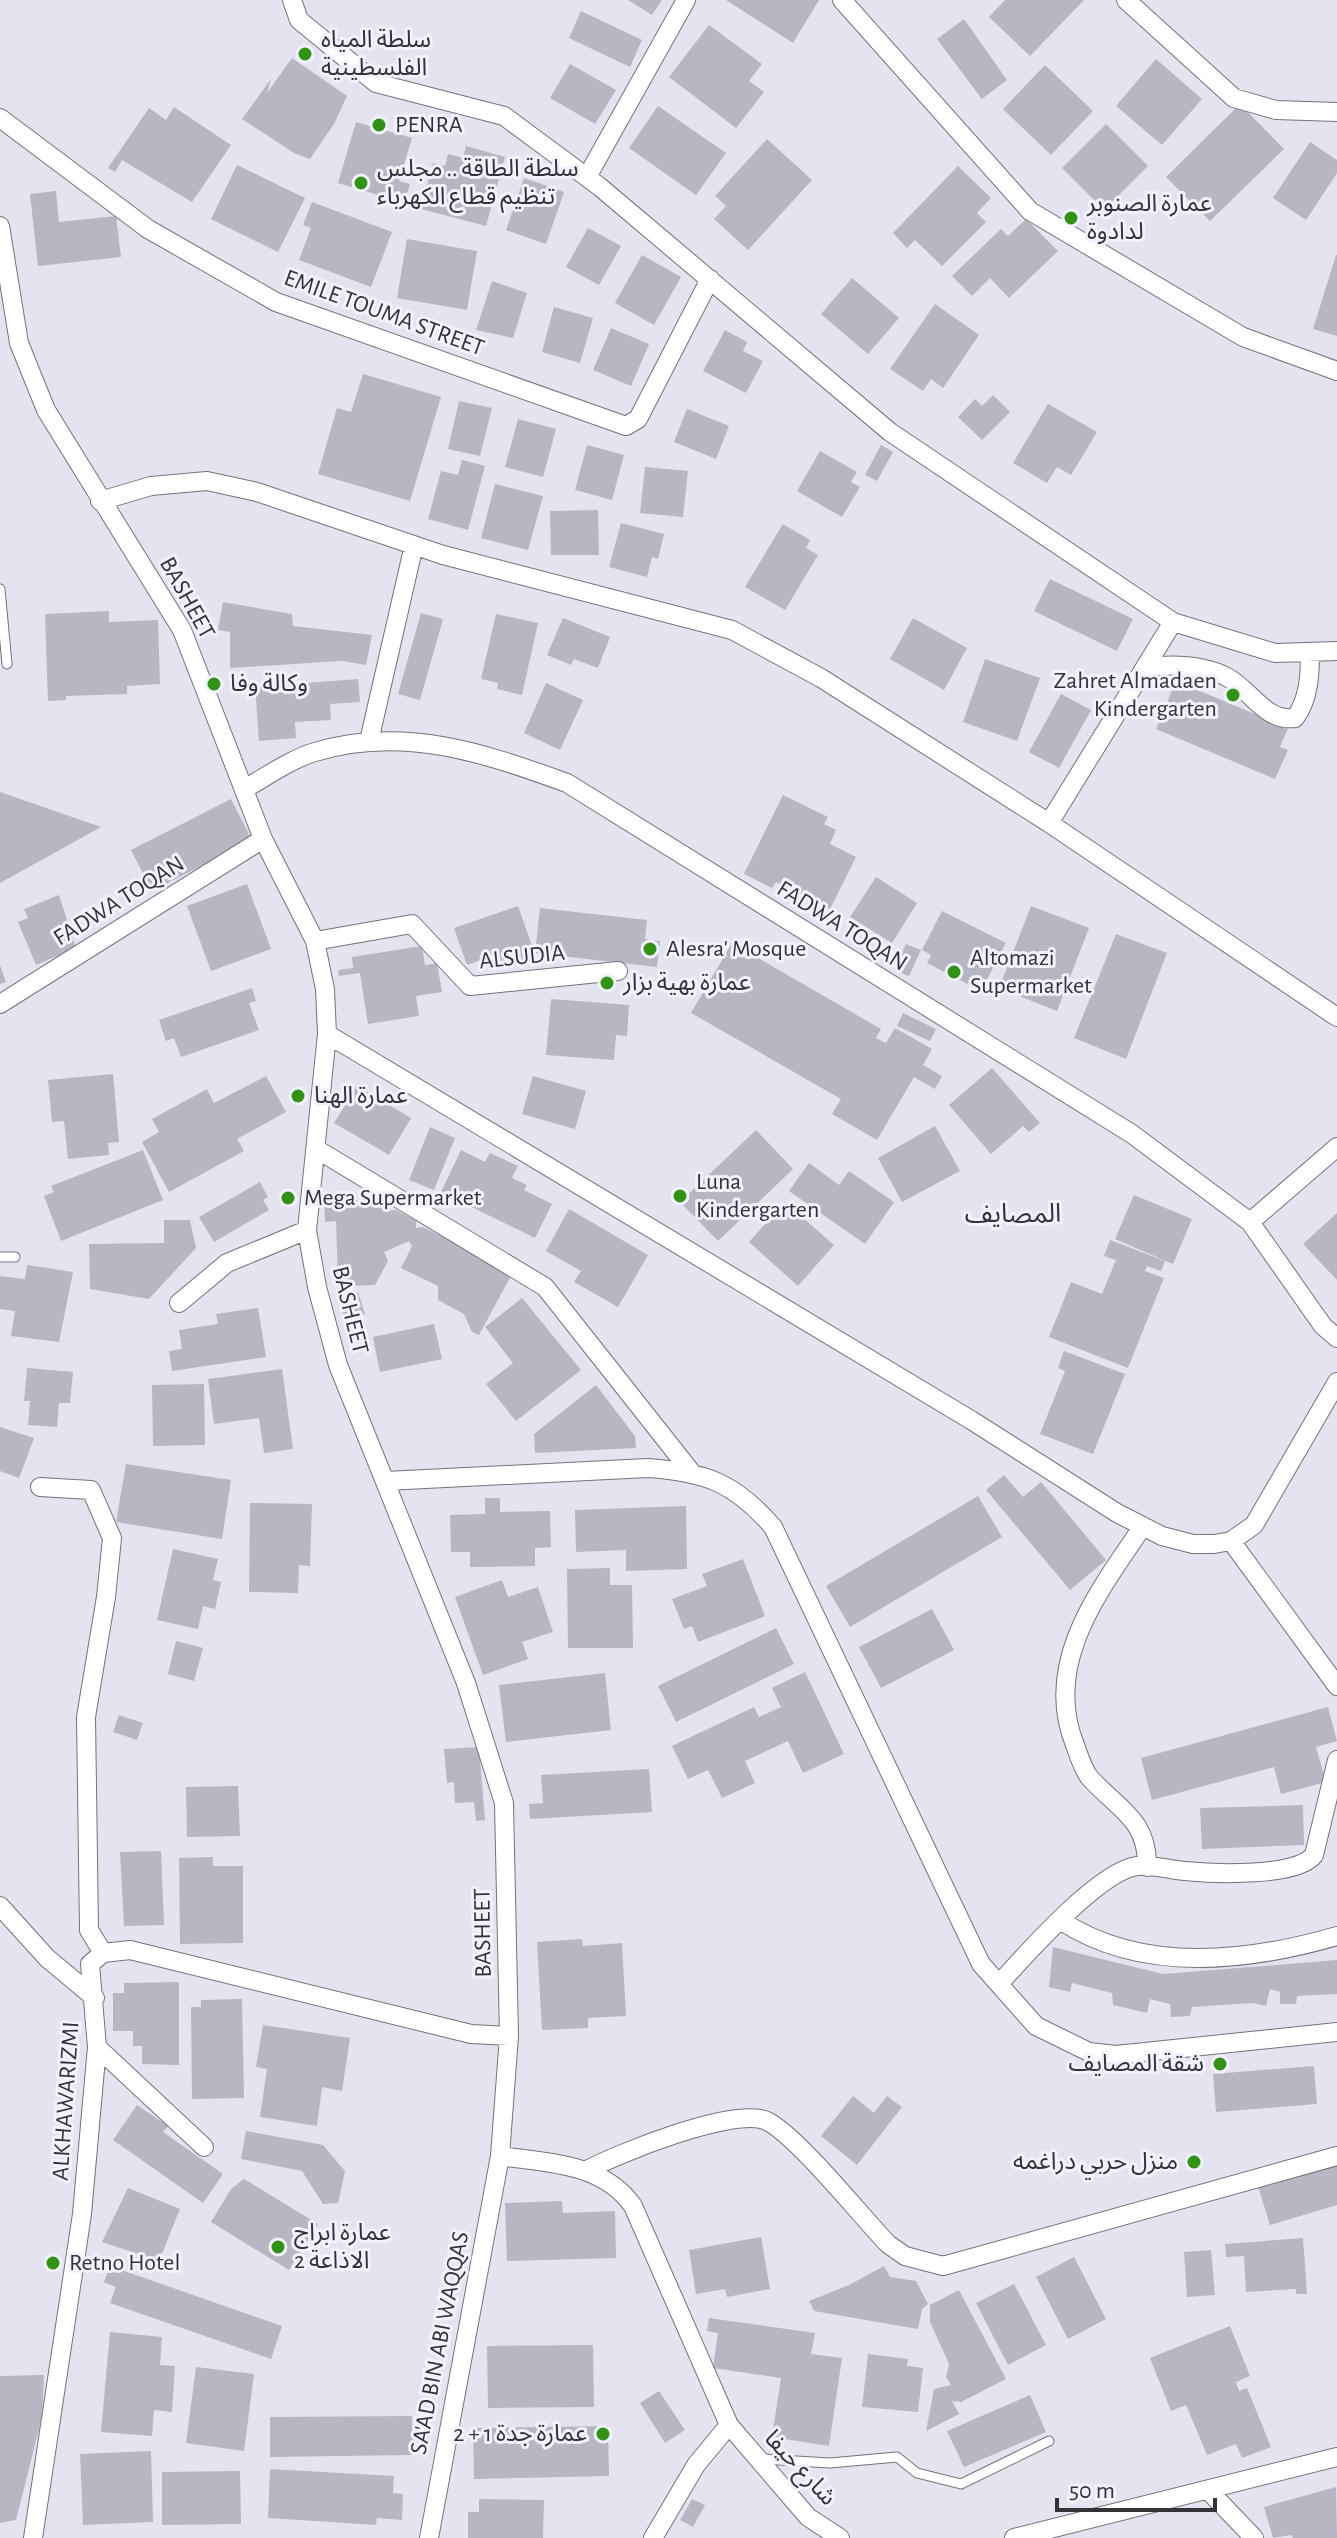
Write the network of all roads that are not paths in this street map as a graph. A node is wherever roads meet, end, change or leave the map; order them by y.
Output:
1 (292, 0) edge
2 (686, 0) edge
3 (842, 0) edge
4 (1126, 0) edge
5 (1337, 112) edge
6 (0, 118) edge
7 (587, 177) junction
8 (0, 226) edge
9 (710, 279) junction
10 (1337, 371) edge
11 (100, 501) junction
12 (414, 545) junction
13 (0, 589) edge
14 (1173, 622) junction
15 (1337, 651) edge
16 (1310, 652) junction
17 (7, 664) dead end
18 (1146, 667) junction
19 (369, 741) junction
20 (244, 789) junction
21 (1049, 823) junction
22 (263, 839) junction
23 (315, 941) junction
24 (618, 971) dead end
25 (0, 1004) edge
26 (1337, 1017) edge
27 (327, 1034) junction
28 (1337, 1147) edge
29 (318, 1150) junction
30 (1250, 1222) junction
31 (307, 1230) junction
32 (0, 1257) edge
33 (15, 1257) dead end
34 (179, 1303) dead end
35 (1337, 1338) edge
36 (1337, 1382) edge
37 (692, 1473) junction
38 (386, 1481) junction
39 (40, 1487) dead end
40 (1143, 1526) junction
41 (1231, 1541) junction
42 (1337, 1686) edge
43 (1337, 1760) edge
44 (1147, 1867) junction
45 (0, 1906) edge
46 (1060, 1920) junction
47 (1337, 1936) edge
48 (103, 1953) junction
49 (999, 1984) junction
50 (95, 1998) junction
51 (1337, 2032) edge
52 (509, 2036) junction
53 (97, 2047) junction
54 (204, 2147) dead end
55 (500, 2156) junction
56 (1337, 2156) edge
57 (585, 2171) junction
58 (729, 2425) junction
59 (1049, 2441) dead end
60 (1337, 2457) edge
61 (758, 2459) junction
62 (1208, 2490) junction
63 (33, 2538) edge
64 (429, 2538) edge
65 (653, 2538) edge
66 (840, 2538) edge
67 (1014, 2538) edge
68 (1254, 2538) edge

1 - 7 street
2 - 7 street
3 - 10 street
4 - 5 street
6 - 9 street, EMILE TOUMA STREET
7 - 9 street
8 - 11 street, BASHEET
9 - 14 street
11 - 12 street
11 - 20 street, BASHEET
12 - 19 street
12 - 21 street
13 - 17 lane
14 - 16 street
14 - 18 street
15 - 16 street
16 - 18 street
18 - 21 street
19 - 20 street, FADWA TOQAN
19 - 30 street, FADWA TOQAN
20 - 22 street, BASHEET
21 - 26 street
22 - 23 street, BASHEET
22 - 25 street, FADWA TOQAN
23 - 24 street, ALSUDIA
23 - 27 street, BASHEET
27 - 29 street, BASHEET
27 - 40 street
28 - 30 street
29 - 31 street, BASHEET
29 - 37 street
30 - 35 street, FADWA TOQAN
31 - 34 street
31 - 38 street, BASHEET
32 - 33 lane
36 - 41 street
37 - 38 street
37 - 49 street
38 - 52 street, BASHEET
39 - 48 street
40 - 41 street
40 - 44 street
41 - 42 street
43 - 44 street
44 - 46 street
45 - 50 street
46 - 47 street
46 - 49 street
48 - 50 street, ALKHAWARIZMI
48 - 52 street
49 - 51 street
50 - 53 street, ALKHAWARIZMI
52 - 55 street, BASHEET
53 - 54 street
53 - 63 street, ALKHAWARIZMI
55 - 57 street, شارع حيفا
55 - 64 street, SA'AD BIN ABI WAQQAS
56 - 57 street
57 - 58 street, شارع حيفا
58 - 61 street, شارع حيفا
58 - 65 street
59 - 61 lane
60 - 62 street
61 - 66 street, شارع حيفا
62 - 67 street
62 - 68 street

